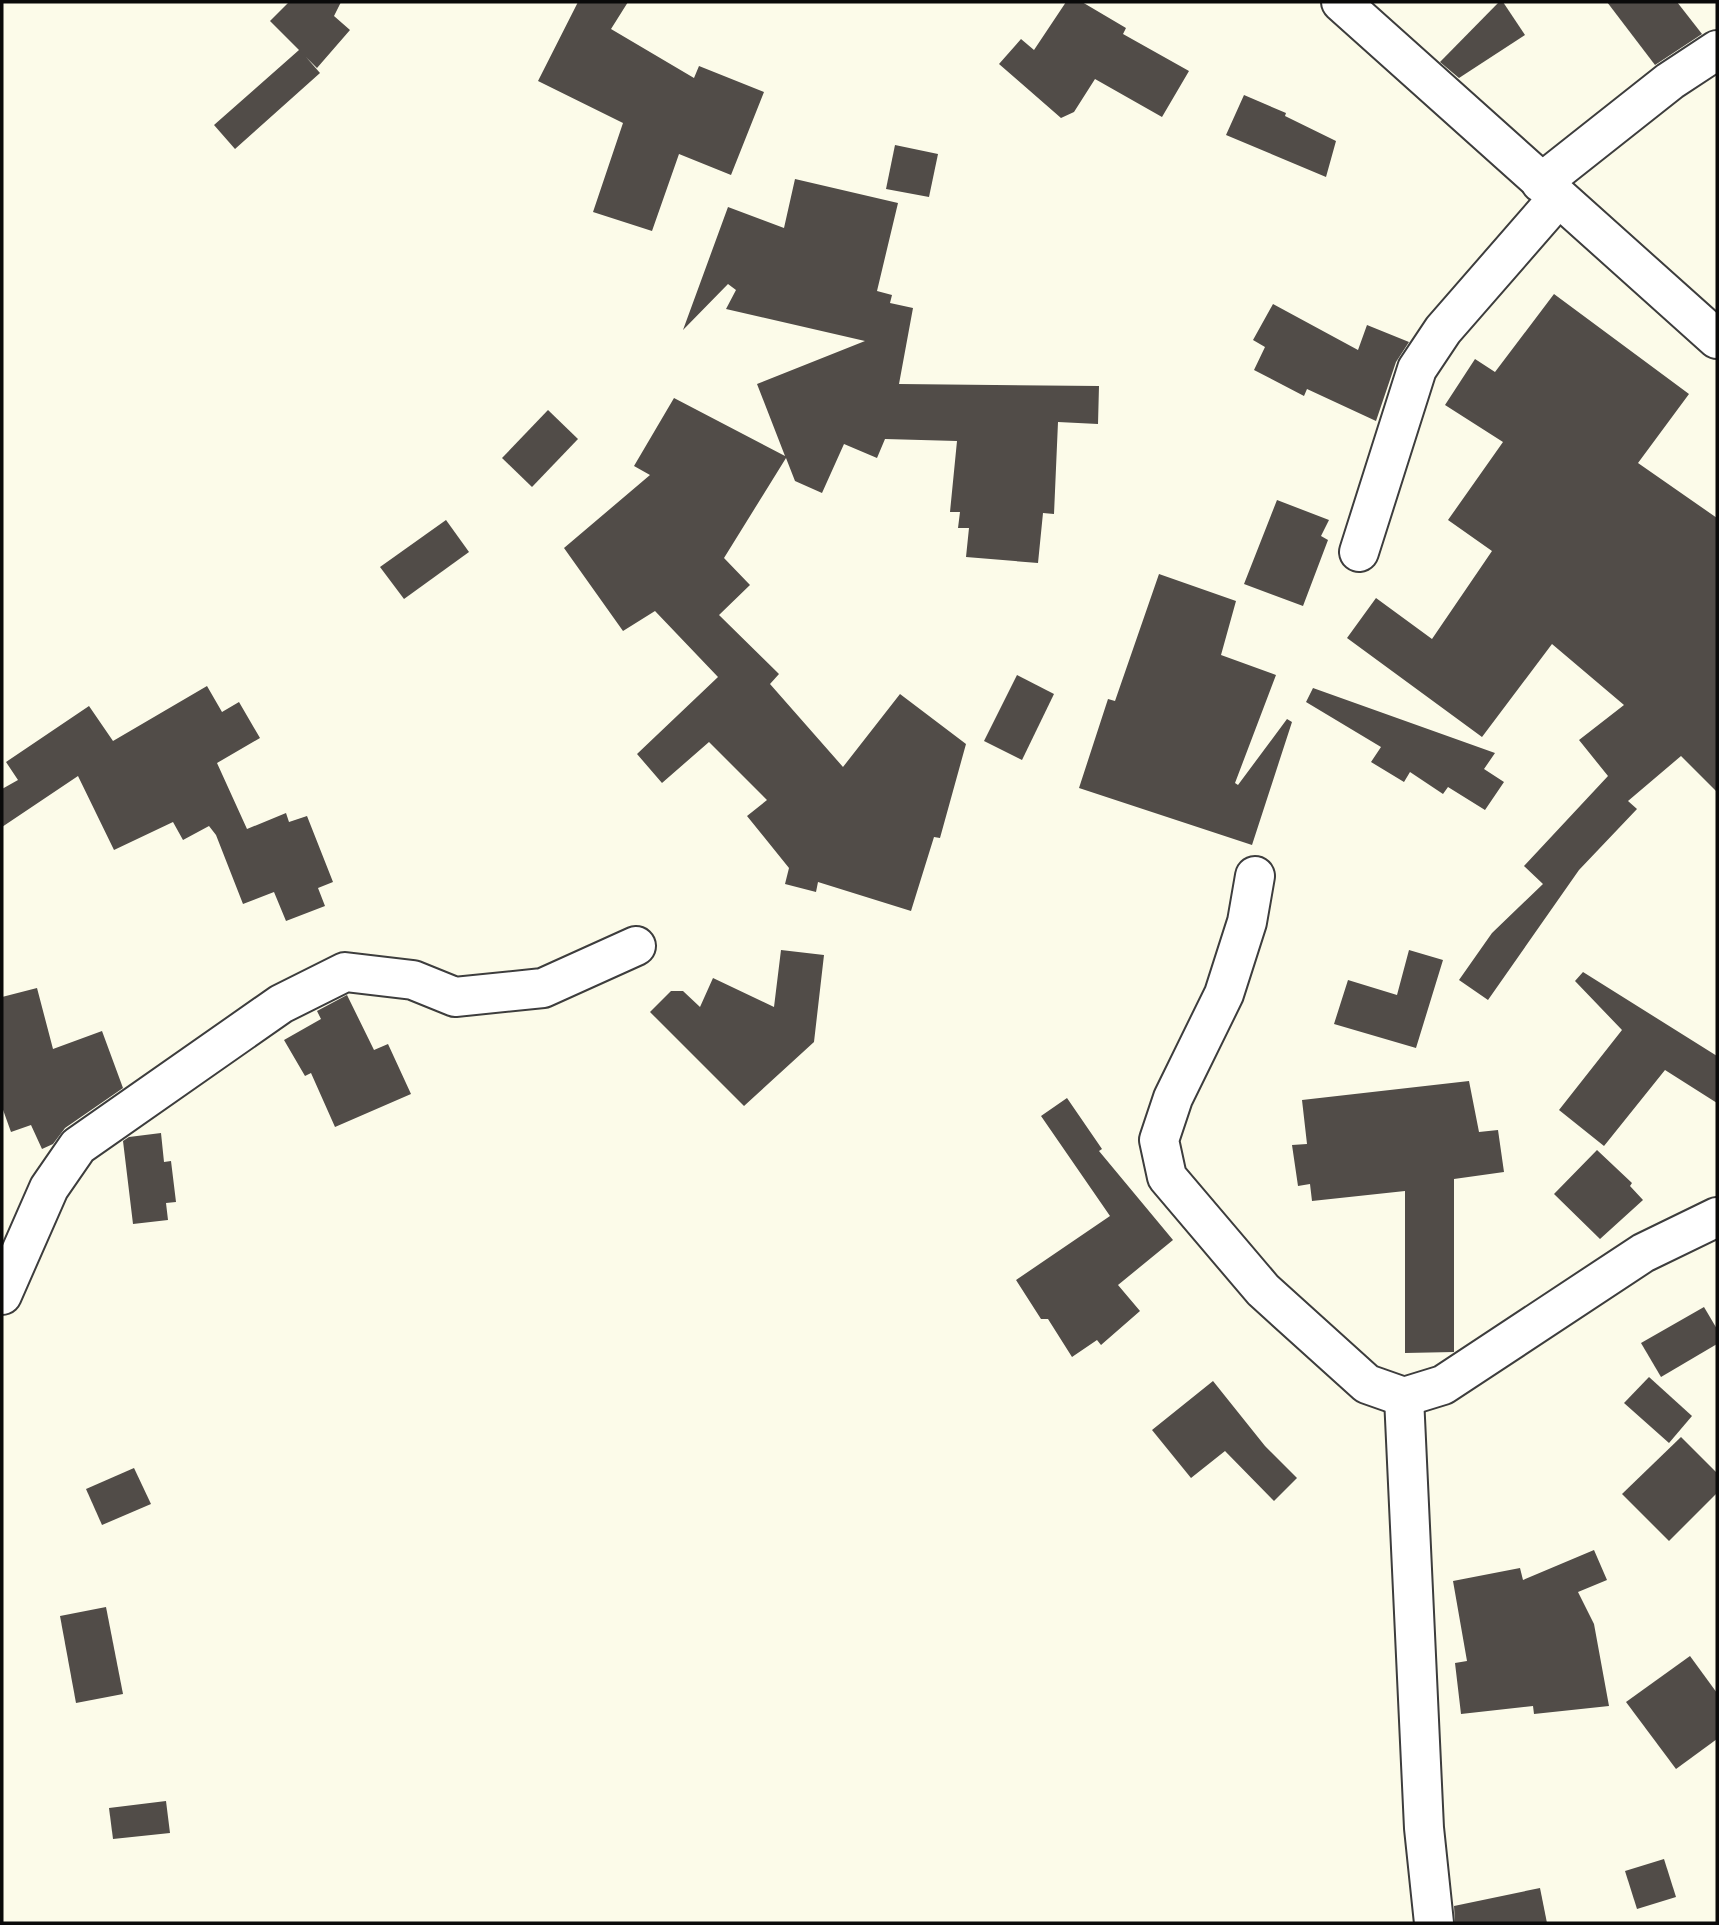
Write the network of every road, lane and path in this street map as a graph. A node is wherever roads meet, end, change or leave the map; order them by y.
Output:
1 (1341, 2) edge
2 (1717, 50) edge
3 (1550, 190) junction
4 (1717, 339) edge
5 (1359, 552) dead end
6 (1255, 876) dead end
7 (636, 946) dead end
8 (1717, 1217) edge
9 (2, 1295) edge
10 (1404, 1397) junction
11 (1434, 1923) edge

1 - 3 street
2 - 3 street
3 - 4 street
3 - 5 street
6 - 10 street
7 - 9 street
8 - 10 street
10 - 11 street

